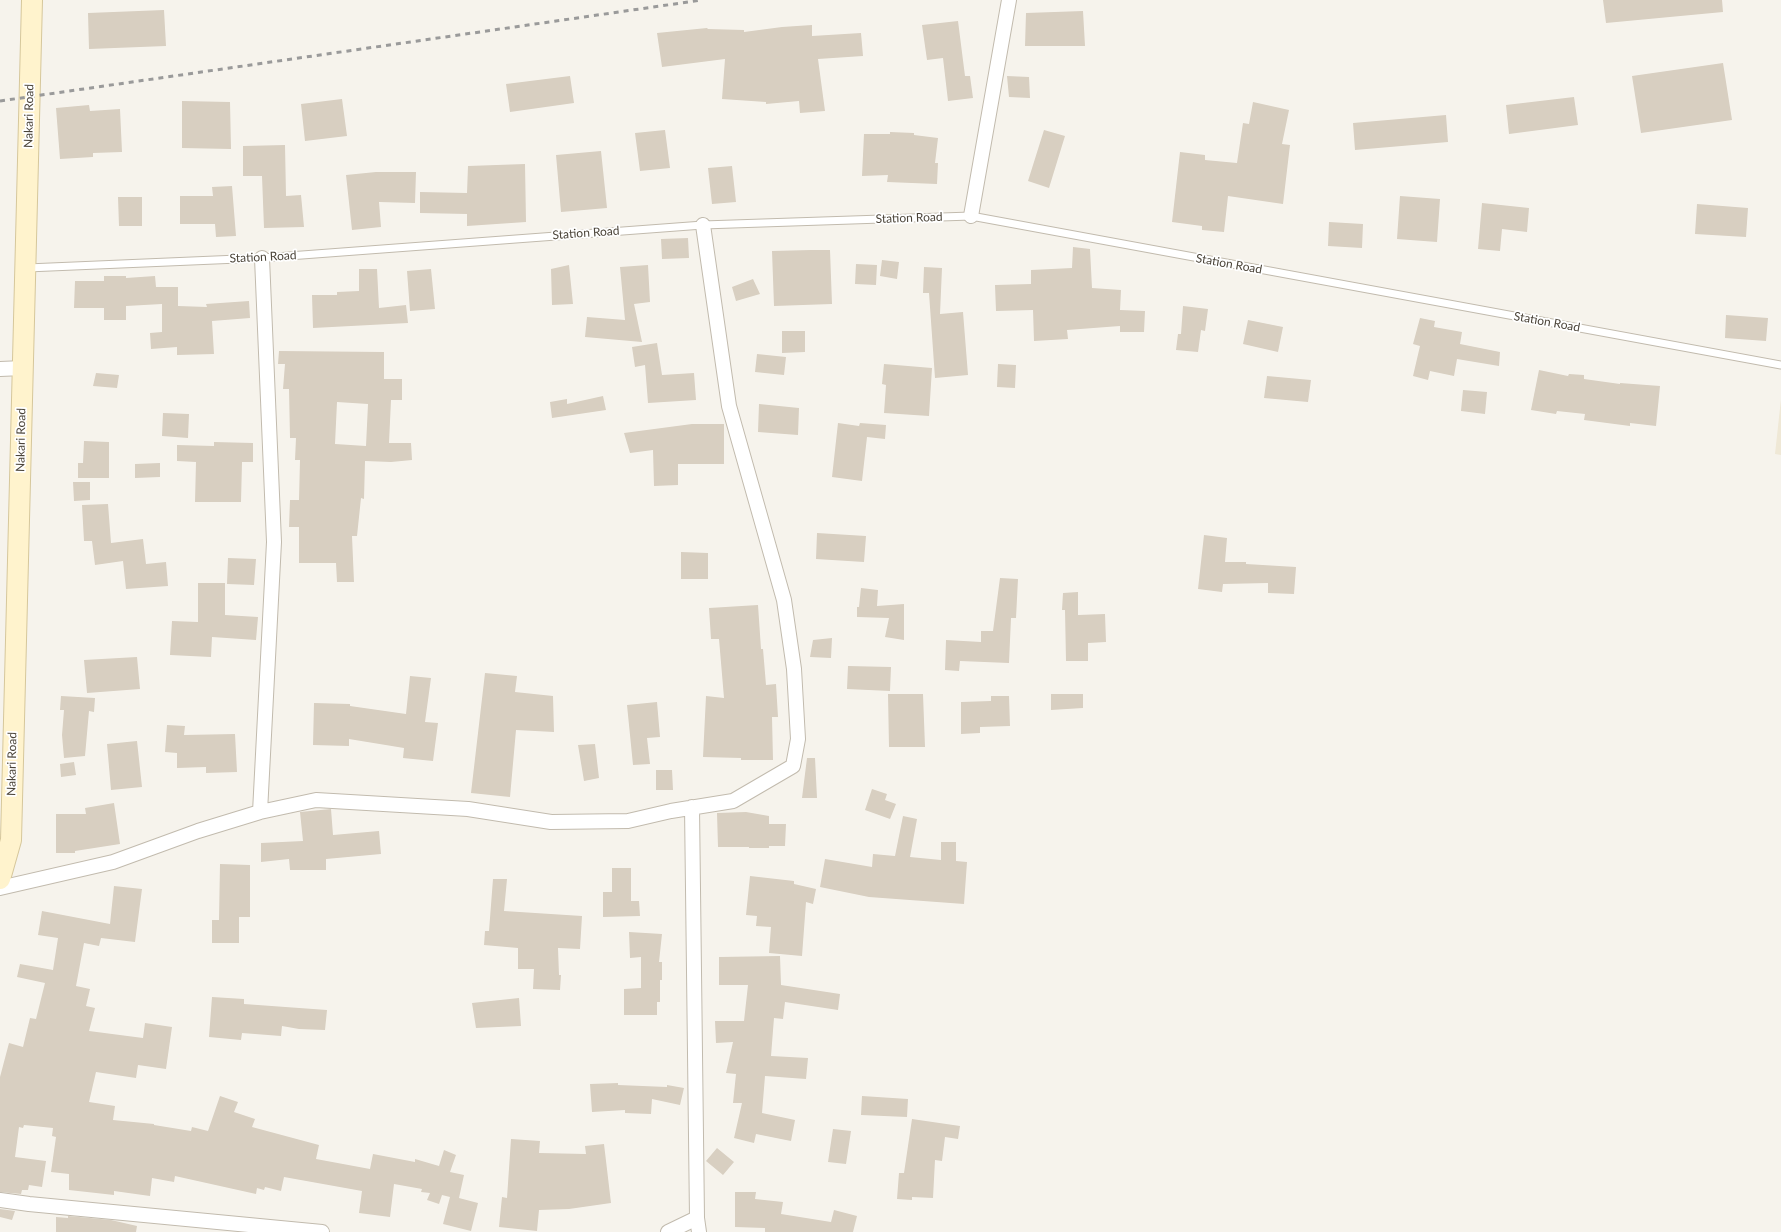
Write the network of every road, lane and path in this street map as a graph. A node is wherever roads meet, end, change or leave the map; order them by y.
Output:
1 (32, 0) edge
2 (1009, 0) edge
3 (971, 216) junction
4 (704, 225) junction
5 (262, 258) junction
6 (25, 268) junction
7 (1781, 365) edge
8 (23, 368) junction
9 (0, 369) edge
10 (692, 807) junction
11 (260, 812) junction
12 (0, 879) edge
13 (0, 888) edge
14 (0, 1200) edge
15 (697, 1218) junction
16 (322, 1232) edge
17 (668, 1232) edge
18 (698, 1232) edge

1 - 6 street, Nakari Road
2 - 3 street
3 - 4 lane, Station Road
3 - 7 lane, Station Road
4 - 5 lane, Station Road
4 - 10 street
5 - 6 lane, Station Road
5 - 11 street
6 - 8 street, Nakari Road
8 - 9 street
8 - 12 street, Nakari Road
10 - 11 street
10 - 15 street
11 - 13 street
14 - 16 street
15 - 17 street
15 - 18 street

